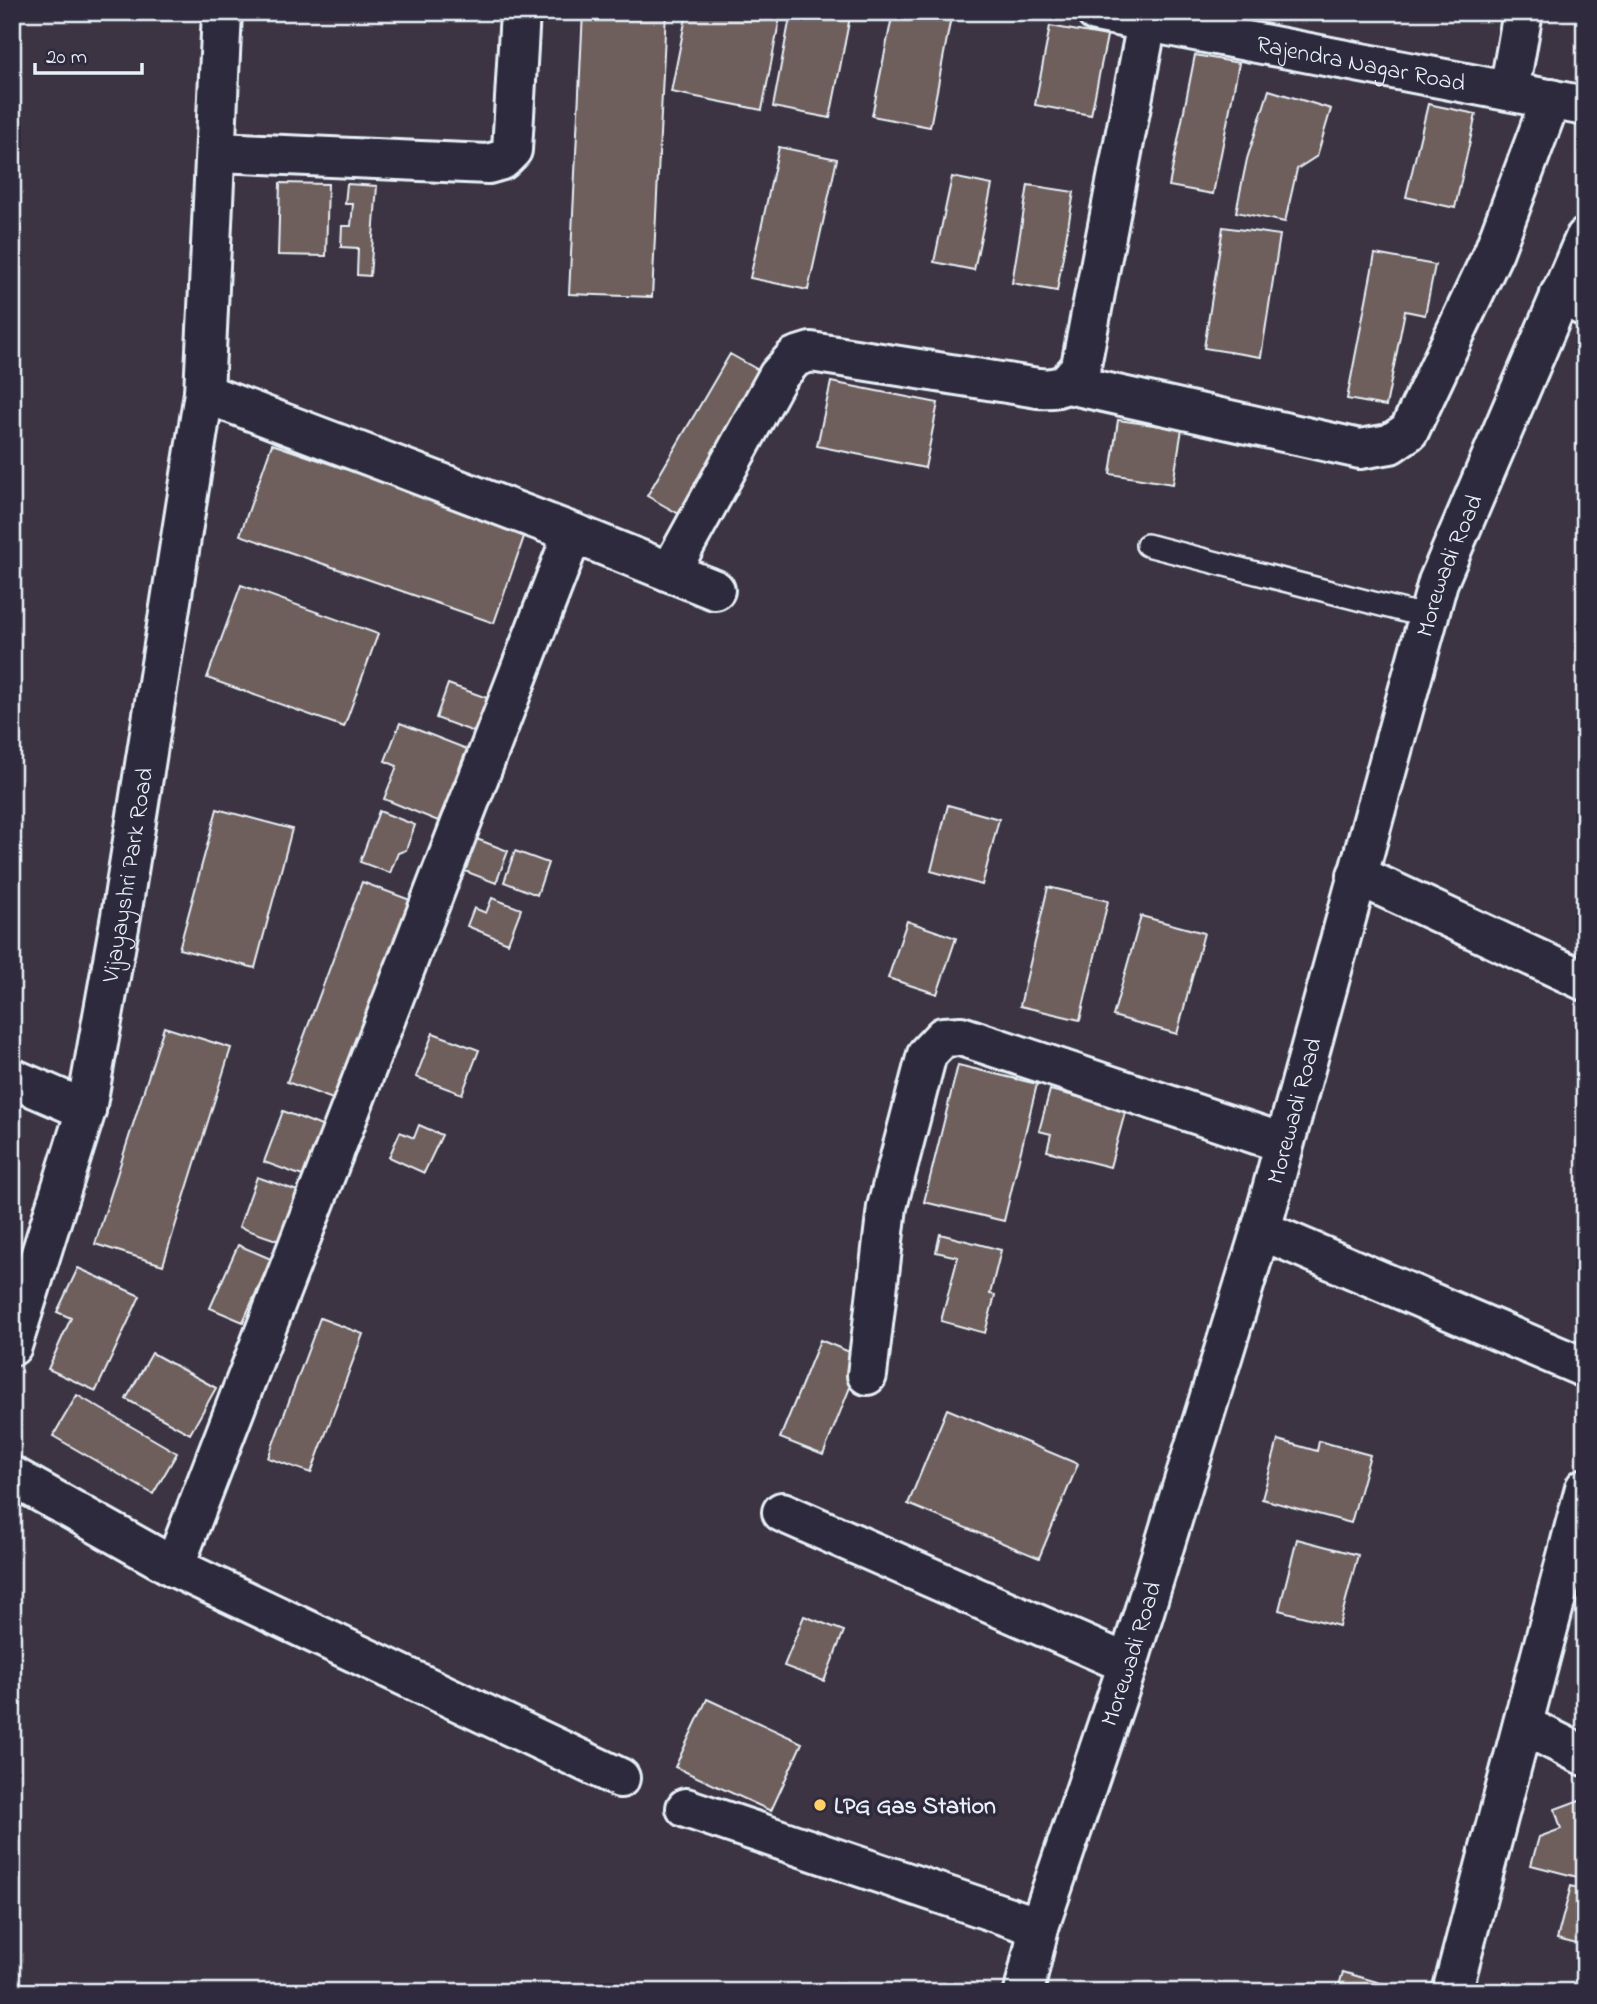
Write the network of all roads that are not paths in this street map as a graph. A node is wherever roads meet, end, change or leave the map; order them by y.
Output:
1 (222, 12) edge
2 (520, 12) edge
3 (1096, 12) edge
4 (1523, 12) edge
5 (1149, 18) edge
6 (1509, 91) junction
7 (1568, 102) edge
8 (217, 152) junction
9 (1585, 238) edge
10 (1572, 301) edge
11 (1068, 384) junction
12 (204, 393) junction
13 (573, 533) junction
14 (1147, 545) dead end
15 (670, 572) junction
16 (715, 590) dead end
17 (1429, 617) junction
18 (1357, 875) junction
19 (1585, 981) edge
20 (12, 1078) edge
21 (86, 1111) junction
22 (1283, 1143) junction
23 (1261, 1230) junction
24 (12, 1346) edge
25 (1585, 1368) edge
26 (867, 1375) dead end
27 (12, 1476) edge
28 (1585, 1488) edge
29 (782, 1511) dead end
30 (174, 1567) junction
31 (1128, 1664) junction
32 (1522, 1725) junction
33 (1585, 1756) edge
34 (621, 1778) dead end
35 (686, 1808) dead end
36 (1039, 1927) junction
37 (1024, 1992) edge
38 (1452, 1992) edge

1 - 8 street, Vijayayshri Park Road
2 - 8 street
3 - 5 street, Rajendra Nagar Road
4 - 6 street
5 - 6 street, Rajendra Nagar Road
5 - 11 street
6 - 7 street, Rajendra Nagar Road
7 - 11 street
8 - 12 street, Vijayayshri Park Road
9 - 10 street, Morewadi Road
10 - 17 street, Morewadi Road
11 - 15 street
12 - 13 street
12 - 21 street, Vijayayshri Park Road
13 - 15 street
13 - 30 street
14 - 17 lane
15 - 16 street
17 - 18 street, Morewadi Road
18 - 19 street
18 - 22 street, Morewadi Road
20 - 21 street
21 - 24 street, Vijayayshri Park Road
22 - 23 street, Morewadi Road
22 - 26 street
23 - 25 street
23 - 31 street, Morewadi Road
27 - 30 street
28 - 32 street
29 - 31 street
30 - 34 street
31 - 36 street, Morewadi Road
32 - 33 street
32 - 38 street
35 - 36 street
36 - 37 street, Morewadi Road

